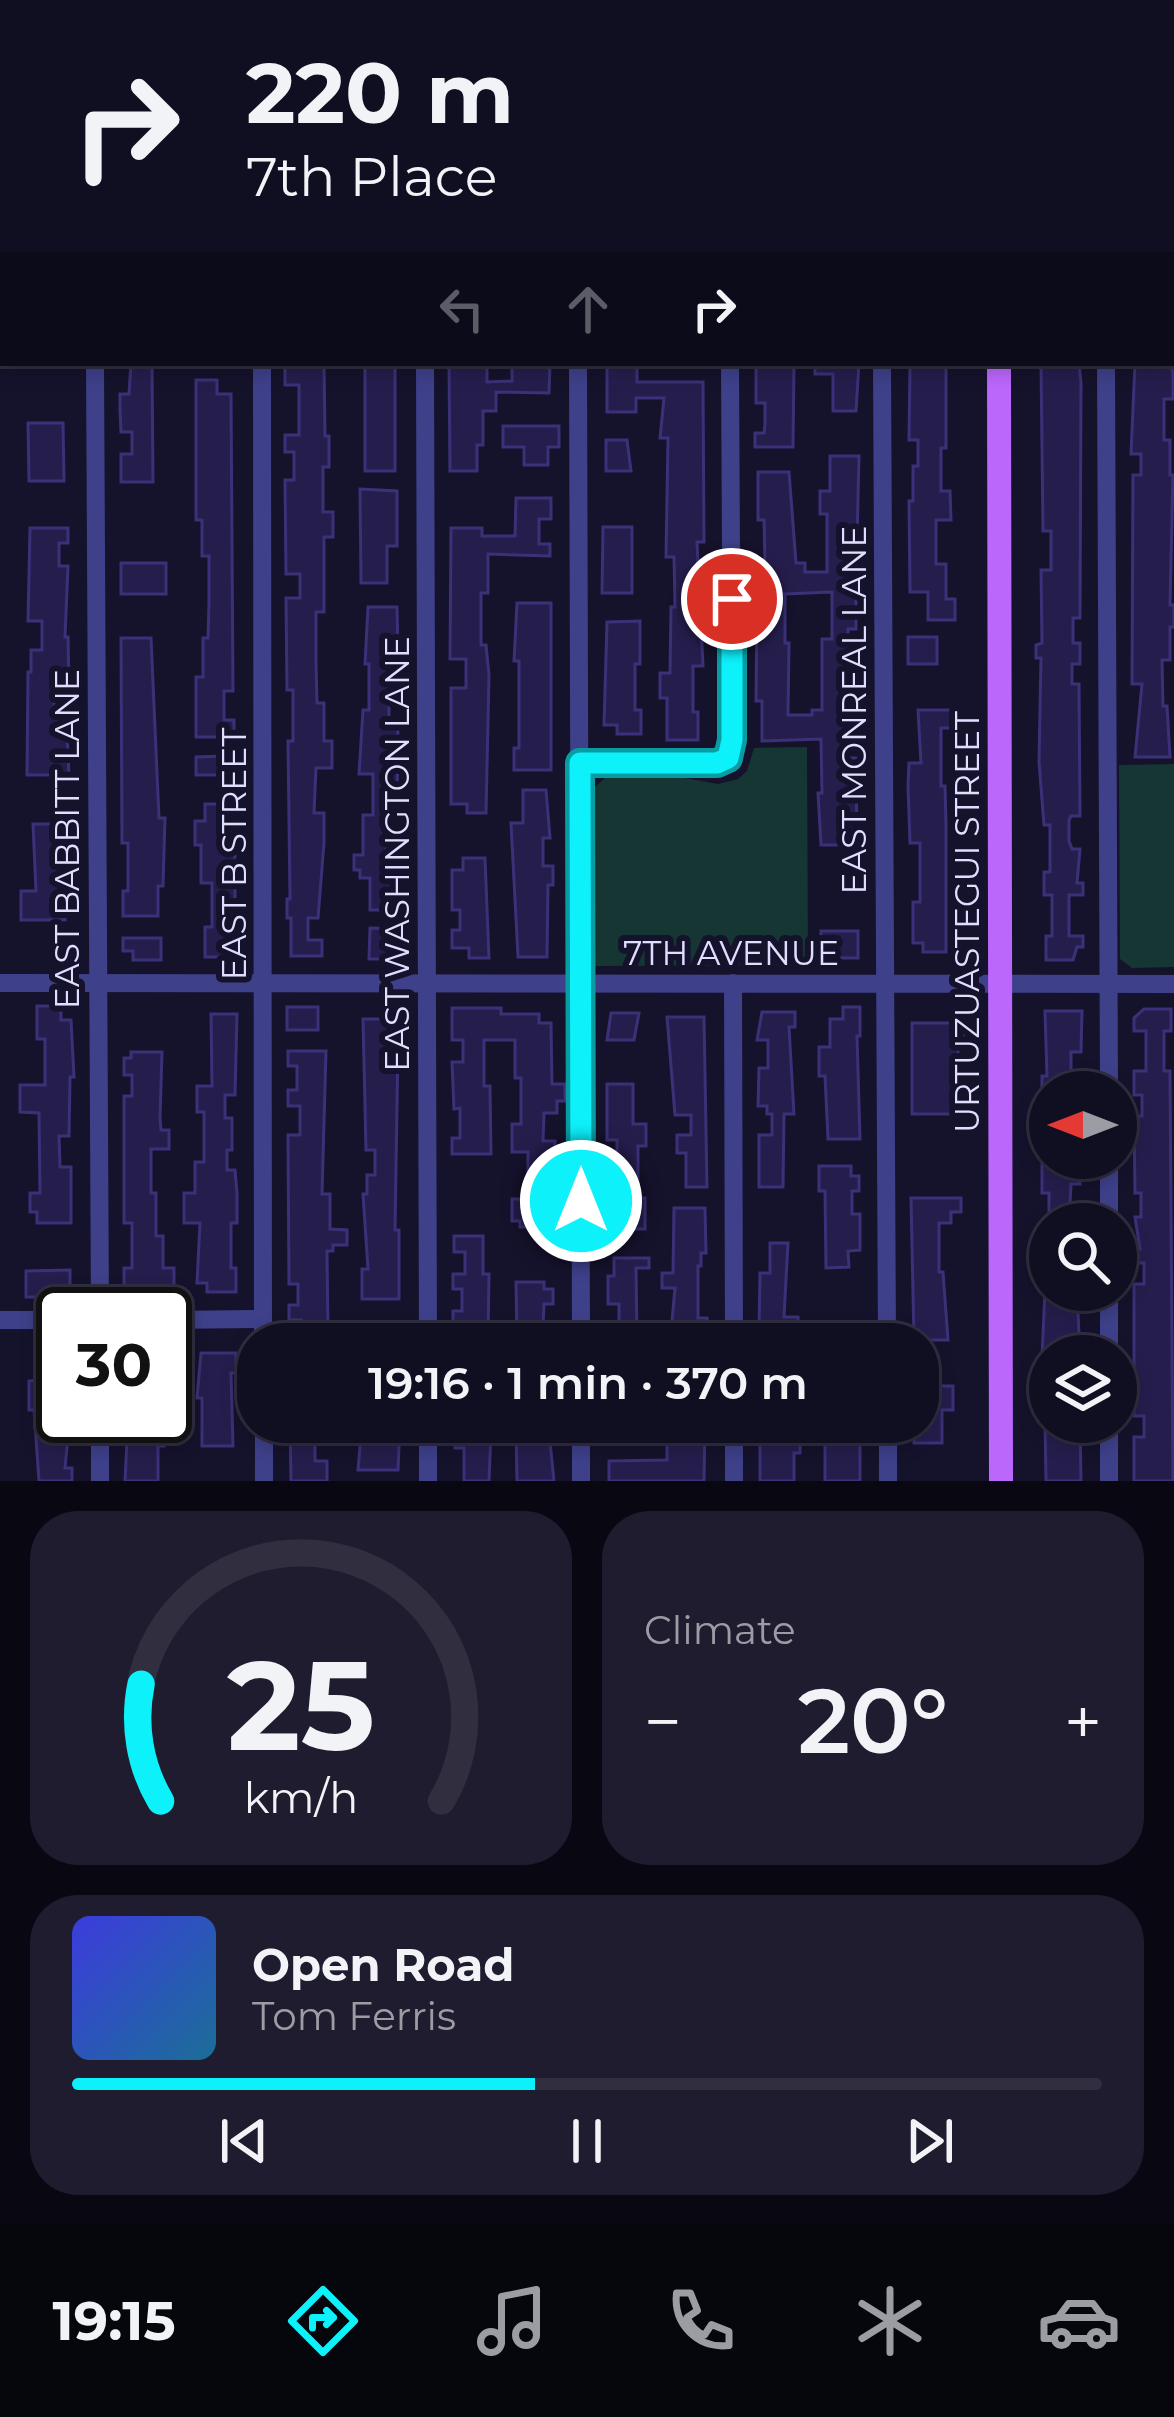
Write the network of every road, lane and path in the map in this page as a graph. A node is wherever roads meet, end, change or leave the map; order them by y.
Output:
1 (94, 366) edge
2 (262, 366) edge
3 (424, 366) edge
4 (578, 366) edge
5 (730, 366) edge
6 (882, 366) edge
7 (999, 366) edge
8 (1106, 366) edge
9 (580, 763) junction
10 (97, 982) junction
11 (264, 982) junction
12 (428, 982) junction
13 (580, 982) junction
14 (0, 983) edge
15 (733, 983) junction
16 (886, 983) junction
17 (1000, 983) junction
18 (1108, 983) junction
19 (1174, 984) edge
20 (1109, 1071) edge
21 (100, 1287) edge
22 (262, 1319) junction
23 (0, 1320) edge
24 (36, 1320) edge
25 (192, 1320) edge
26 (262, 1323) edge
27 (428, 1323) edge
28 (581, 1323) edge
29 (734, 1323) edge
30 (887, 1323) edge
31 (100, 1443) edge
32 (264, 1443) edge
33 (428, 1443) edge
34 (581, 1443) edge
35 (734, 1443) edge
36 (888, 1443) edge
37 (1109, 1443) edge
38 (100, 1481) edge
39 (264, 1481) edge
40 (428, 1481) edge
41 (581, 1481) edge
42 (734, 1481) edge
43 (888, 1481) edge
44 (1000, 1481) edge
45 (1109, 1481) edge

1 - 10 street, EAST BABBITT LANE
2 - 11 street, EAST B STREET
3 - 12 street, EAST WASHINGTON LANE
4 - 9 street
5 - 9 street
6 - 16 street, EAST MONREAL LANE
7 - 17 main road, URTUZUASTEGUI STREET
8 - 18 street
9 - 13 street
10 - 11 street, 7TH AVENUE
10 - 14 street, 7TH AVENUE
10 - 21 street, EAST BABBITT LANE
11 - 12 street, 7TH AVENUE
11 - 22 street, EAST B STREET
12 - 13 street, 7TH AVENUE
12 - 27 street, EAST WASHINGTON LANE
13 - 15 street, 7TH AVENUE
13 - 28 street
15 - 16 street, 7TH AVENUE
15 - 29 street
16 - 17 street, 7TH AVENUE
16 - 30 street, EAST MONREAL LANE
17 - 18 street, 7TH AVENUE
17 - 44 main road, URTUZUASTEGUI STREET
18 - 19 street, 7TH AVENUE
18 - 20 street
22 - 25 street
22 - 26 street, EAST B STREET
23 - 24 street
31 - 38 street
32 - 39 street
33 - 40 street
34 - 41 street
35 - 42 street
36 - 43 street
37 - 45 street

